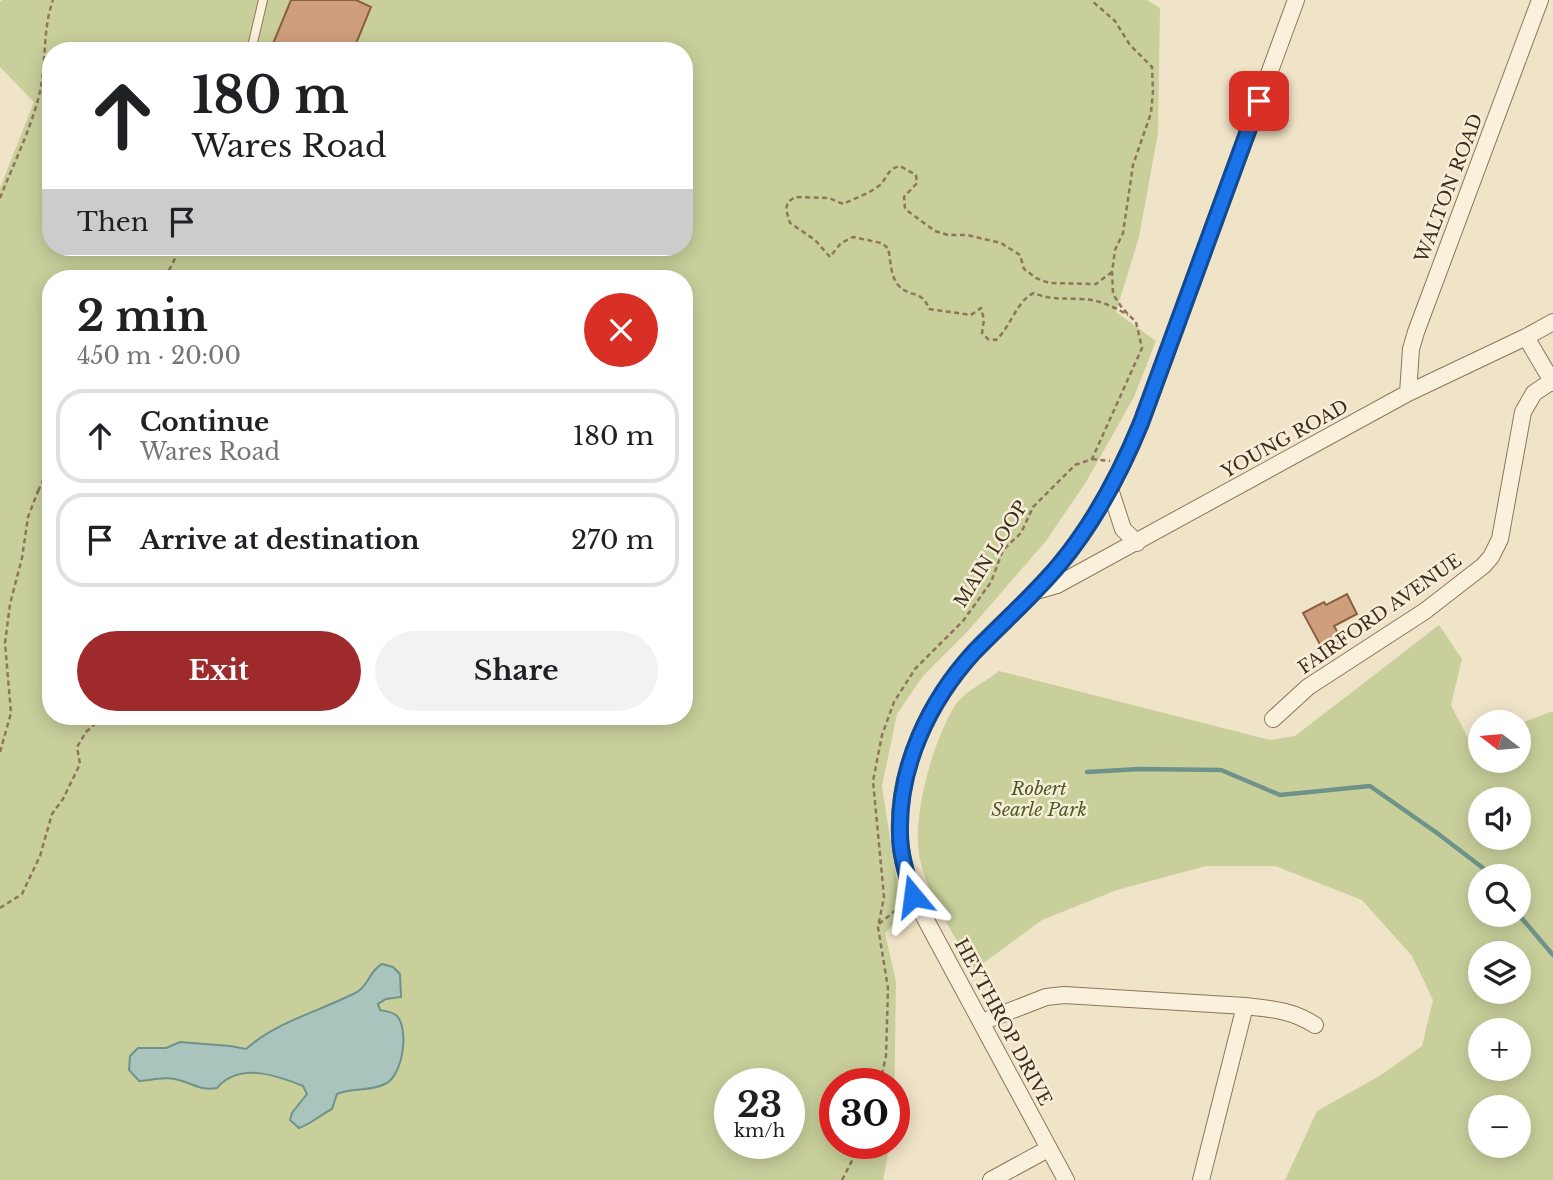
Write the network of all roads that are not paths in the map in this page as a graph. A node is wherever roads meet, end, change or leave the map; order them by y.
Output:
1 (263, 0) edge
2 (1296, 0) edge
3 (1540, 0) edge
4 (253, 42) edge
5 (1553, 322) edge
6 (1526, 337) junction
7 (1552, 382) edge
8 (1408, 393) junction
9 (1110, 489) junction
10 (1137, 542) junction
11 (1036, 591) junction
12 (1273, 719) dead end
13 (1245, 1006) junction
14 (982, 1022) junction
15 (1315, 1025) dead end
16 (1048, 1149) junction
17 (991, 1180) edge
18 (1066, 1180) edge
19 (1201, 1180) edge

1 - 4 lane
2 - 9 street, HEYTHROP DRIVE
3 - 8 street, WALTON ROAD
5 - 6 street, YOUNG ROAD
6 - 7 street
6 - 8 street, YOUNG ROAD
7 - 12 street, FAIRFORD AVENUE
8 - 10 street, YOUNG ROAD
9 - 10 street
9 - 11 street, HEYTHROP DRIVE
10 - 11 street, YOUNG ROAD
11 - 14 street, HEYTHROP DRIVE
13 - 14 street
13 - 15 street
13 - 19 street
14 - 16 street, HEYTHROP DRIVE
16 - 17 street
16 - 18 street, HEYTHROP DRIVE

